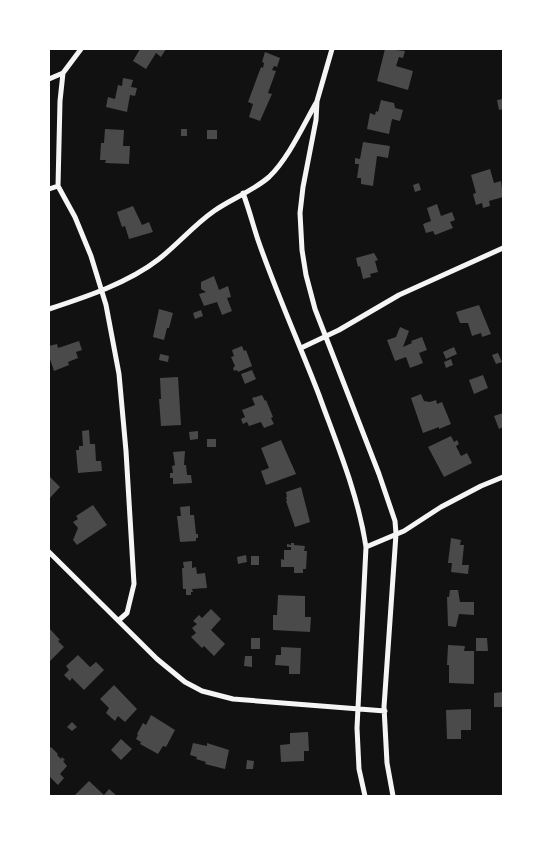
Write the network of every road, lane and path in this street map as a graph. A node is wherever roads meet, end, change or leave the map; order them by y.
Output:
1 (81, 49) edge
2 (332, 49) edge
3 (64, 73) junction
4 (49, 80) edge
5 (317, 101) junction
6 (58, 186) junction
7 (49, 189) edge
8 (243, 193) junction
9 (503, 248) edge
10 (101, 289) junction
11 (49, 309) edge
12 (324, 337) junction
13 (301, 348) junction
14 (503, 477) edge
15 (396, 534) junction
16 (366, 547) junction
17 (49, 552) edge
18 (119, 620) junction
19 (358, 708) junction
20 (385, 710) junction
21 (365, 796) edge
22 (394, 796) edge

1 - 3 street
2 - 5 street
3 - 4 street
3 - 6 street
5 - 8 street
5 - 12 street
6 - 7 street
6 - 10 street
8 - 10 street
8 - 13 street
9 - 12 street
10 - 11 street
10 - 18 street
12 - 13 street
12 - 15 street
13 - 16 street
14 - 15 street
15 - 16 street
15 - 20 street
16 - 19 street
17 - 18 street
18 - 19 street
19 - 20 street
19 - 21 street
20 - 22 street

